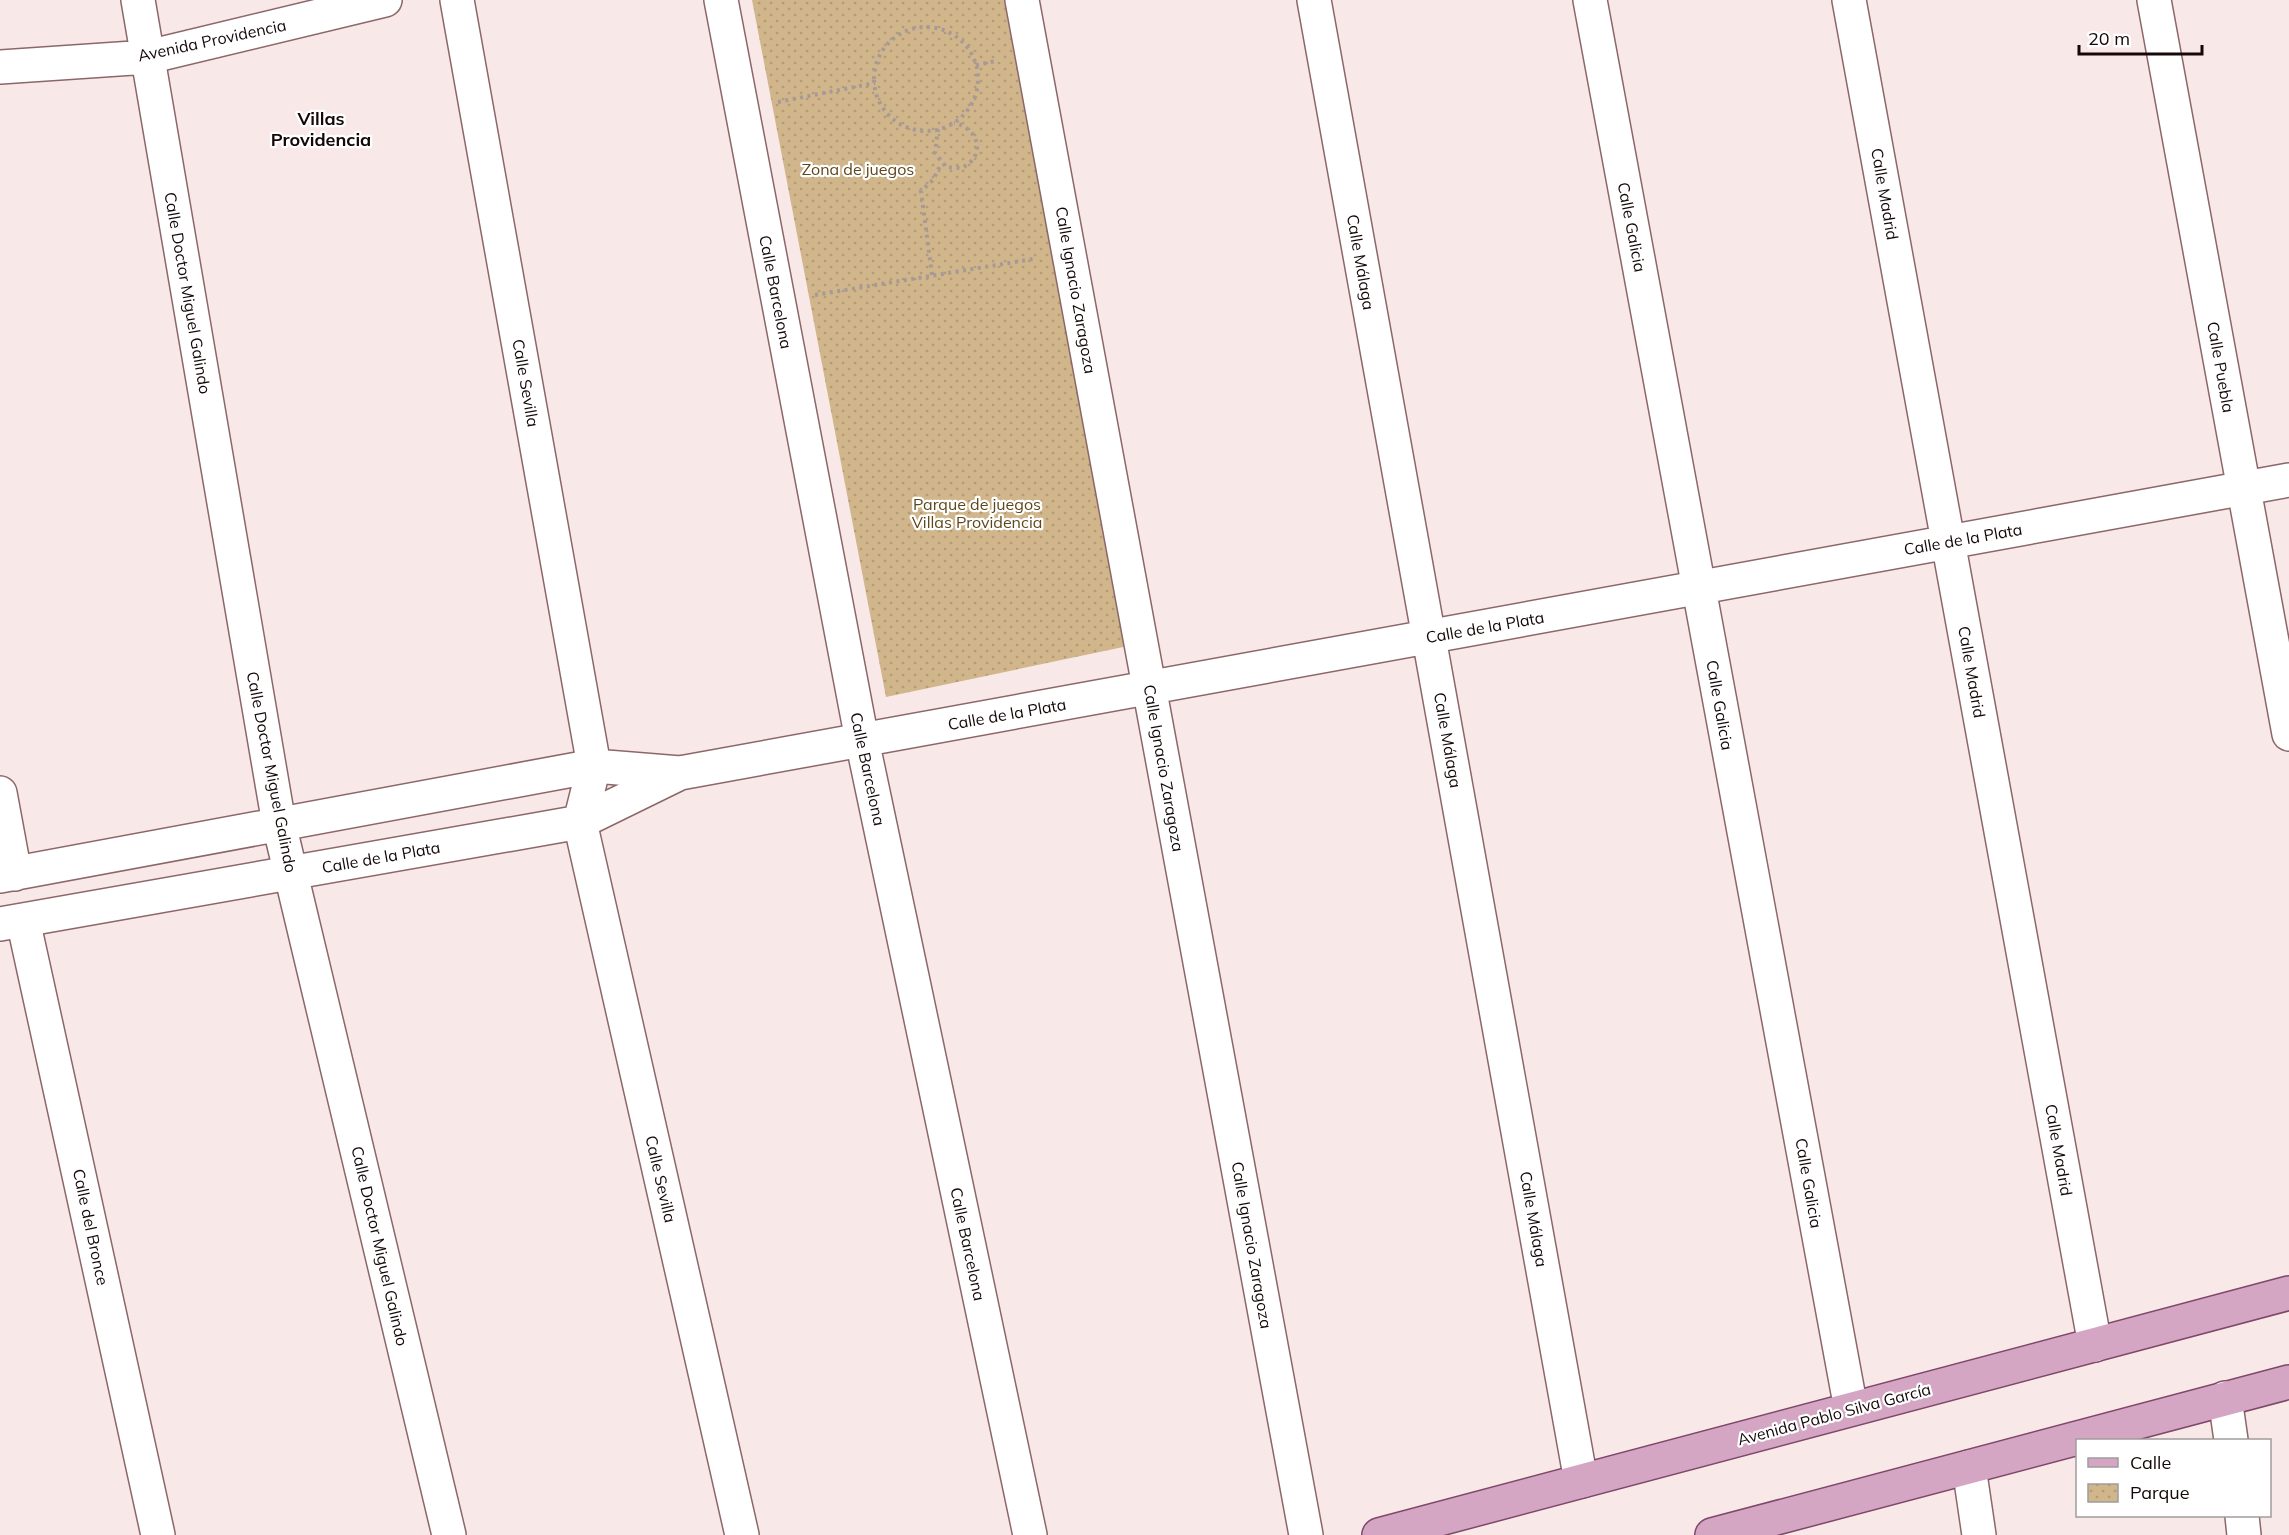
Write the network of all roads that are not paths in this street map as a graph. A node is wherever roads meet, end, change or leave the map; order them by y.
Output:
1 (138, 0) edge
2 (385, 0) edge
3 (457, 0) edge
4 (721, 0) edge
5 (1022, 0) edge
6 (1314, 0) edge
7 (1590, 0) edge
8 (1849, 0) edge
9 (2154, 0) edge
10 (148, 57) junction
11 (0, 68) edge
12 (2289, 480) edge
13 (2244, 488) junction
14 (1948, 542) junction
15 (1699, 588) junction
16 (1429, 637) junction
17 (1149, 687) junction
18 (2289, 734) edge
19 (862, 740) junction
20 (594, 766) junction
21 (680, 773) junction
22 (0, 793) edge
23 (580, 822) junction
24 (279, 824) junction
25 (291, 872) junction
26 (7, 875) edge
27 (12, 922) edge
28 (2289, 1293) edge
29 (2095, 1345) junction
30 (2289, 1382) edge
31 (2225, 1398) junction
32 (1851, 1409) junction
33 (2231, 1439) edge
34 (1969, 1467) junction
35 (1581, 1481) junction
36 (2242, 1517) edge
37 (158, 1535) edge
38 (449, 1535) edge
39 (742, 1535) edge
40 (1030, 1535) edge
41 (1306, 1535) edge
42 (1379, 1535) edge
43 (1712, 1535) edge
44 (1979, 1535) edge
45 (2244, 1535) edge

1 - 10 street, Calle Doctor Miguel Galindo
2 - 10 street, Avenida Providencia
3 - 20 street, Calle Sevilla
4 - 19 street, Calle Barcelona
5 - 17 street, Calle Ignacio Zaragoza
6 - 16 street, Calle Málaga
7 - 15 street, Calle Galicia
8 - 14 street, Calle Madrid
9 - 13 street, Calle Puebla
10 - 11 street, Avenida Providencia
10 - 24 street, Calle Doctor Miguel Galindo
12 - 13 street, Calle de la Plata
13 - 14 street, Calle de la Plata
13 - 18 street, Calle Puebla
14 - 15 street, Calle de la Plata
14 - 29 street, Calle Madrid
15 - 16 street, Calle de la Plata
15 - 32 street, Calle Galicia
16 - 17 street, Calle de la Plata
16 - 35 street, Calle Málaga
17 - 19 street, Calle de la Plata
17 - 41 street, Calle Ignacio Zaragoza
19 - 21 street, Calle de la Plata
19 - 40 street, Calle Barcelona
20 - 21 street, Calle de la Plata
20 - 23 street
20 - 24 street, Calle de la Plata
21 - 23 street, Calle de la Plata
22 - 26 street
23 - 25 street, Calle de la Plata
23 - 39 street, Calle Sevilla
24 - 25 street, Calle Doctor Miguel Galindo
24 - 26 street, Calle de la Plata
25 - 27 street, Calle de la Plata
25 - 38 street, Calle Doctor Miguel Galindo
27 - 37 street, Calle del Bronce
28 - 29 main road, Avenida Pablo Silva García
29 - 32 main road, Avenida Pablo Silva García
30 - 31 main road
31 - 33 street
31 - 34 main road
32 - 35 main road, Avenida Pablo Silva García
34 - 43 main road
34 - 44 street
35 - 42 main road, Avenida Pablo Silva García
36 - 45 street

